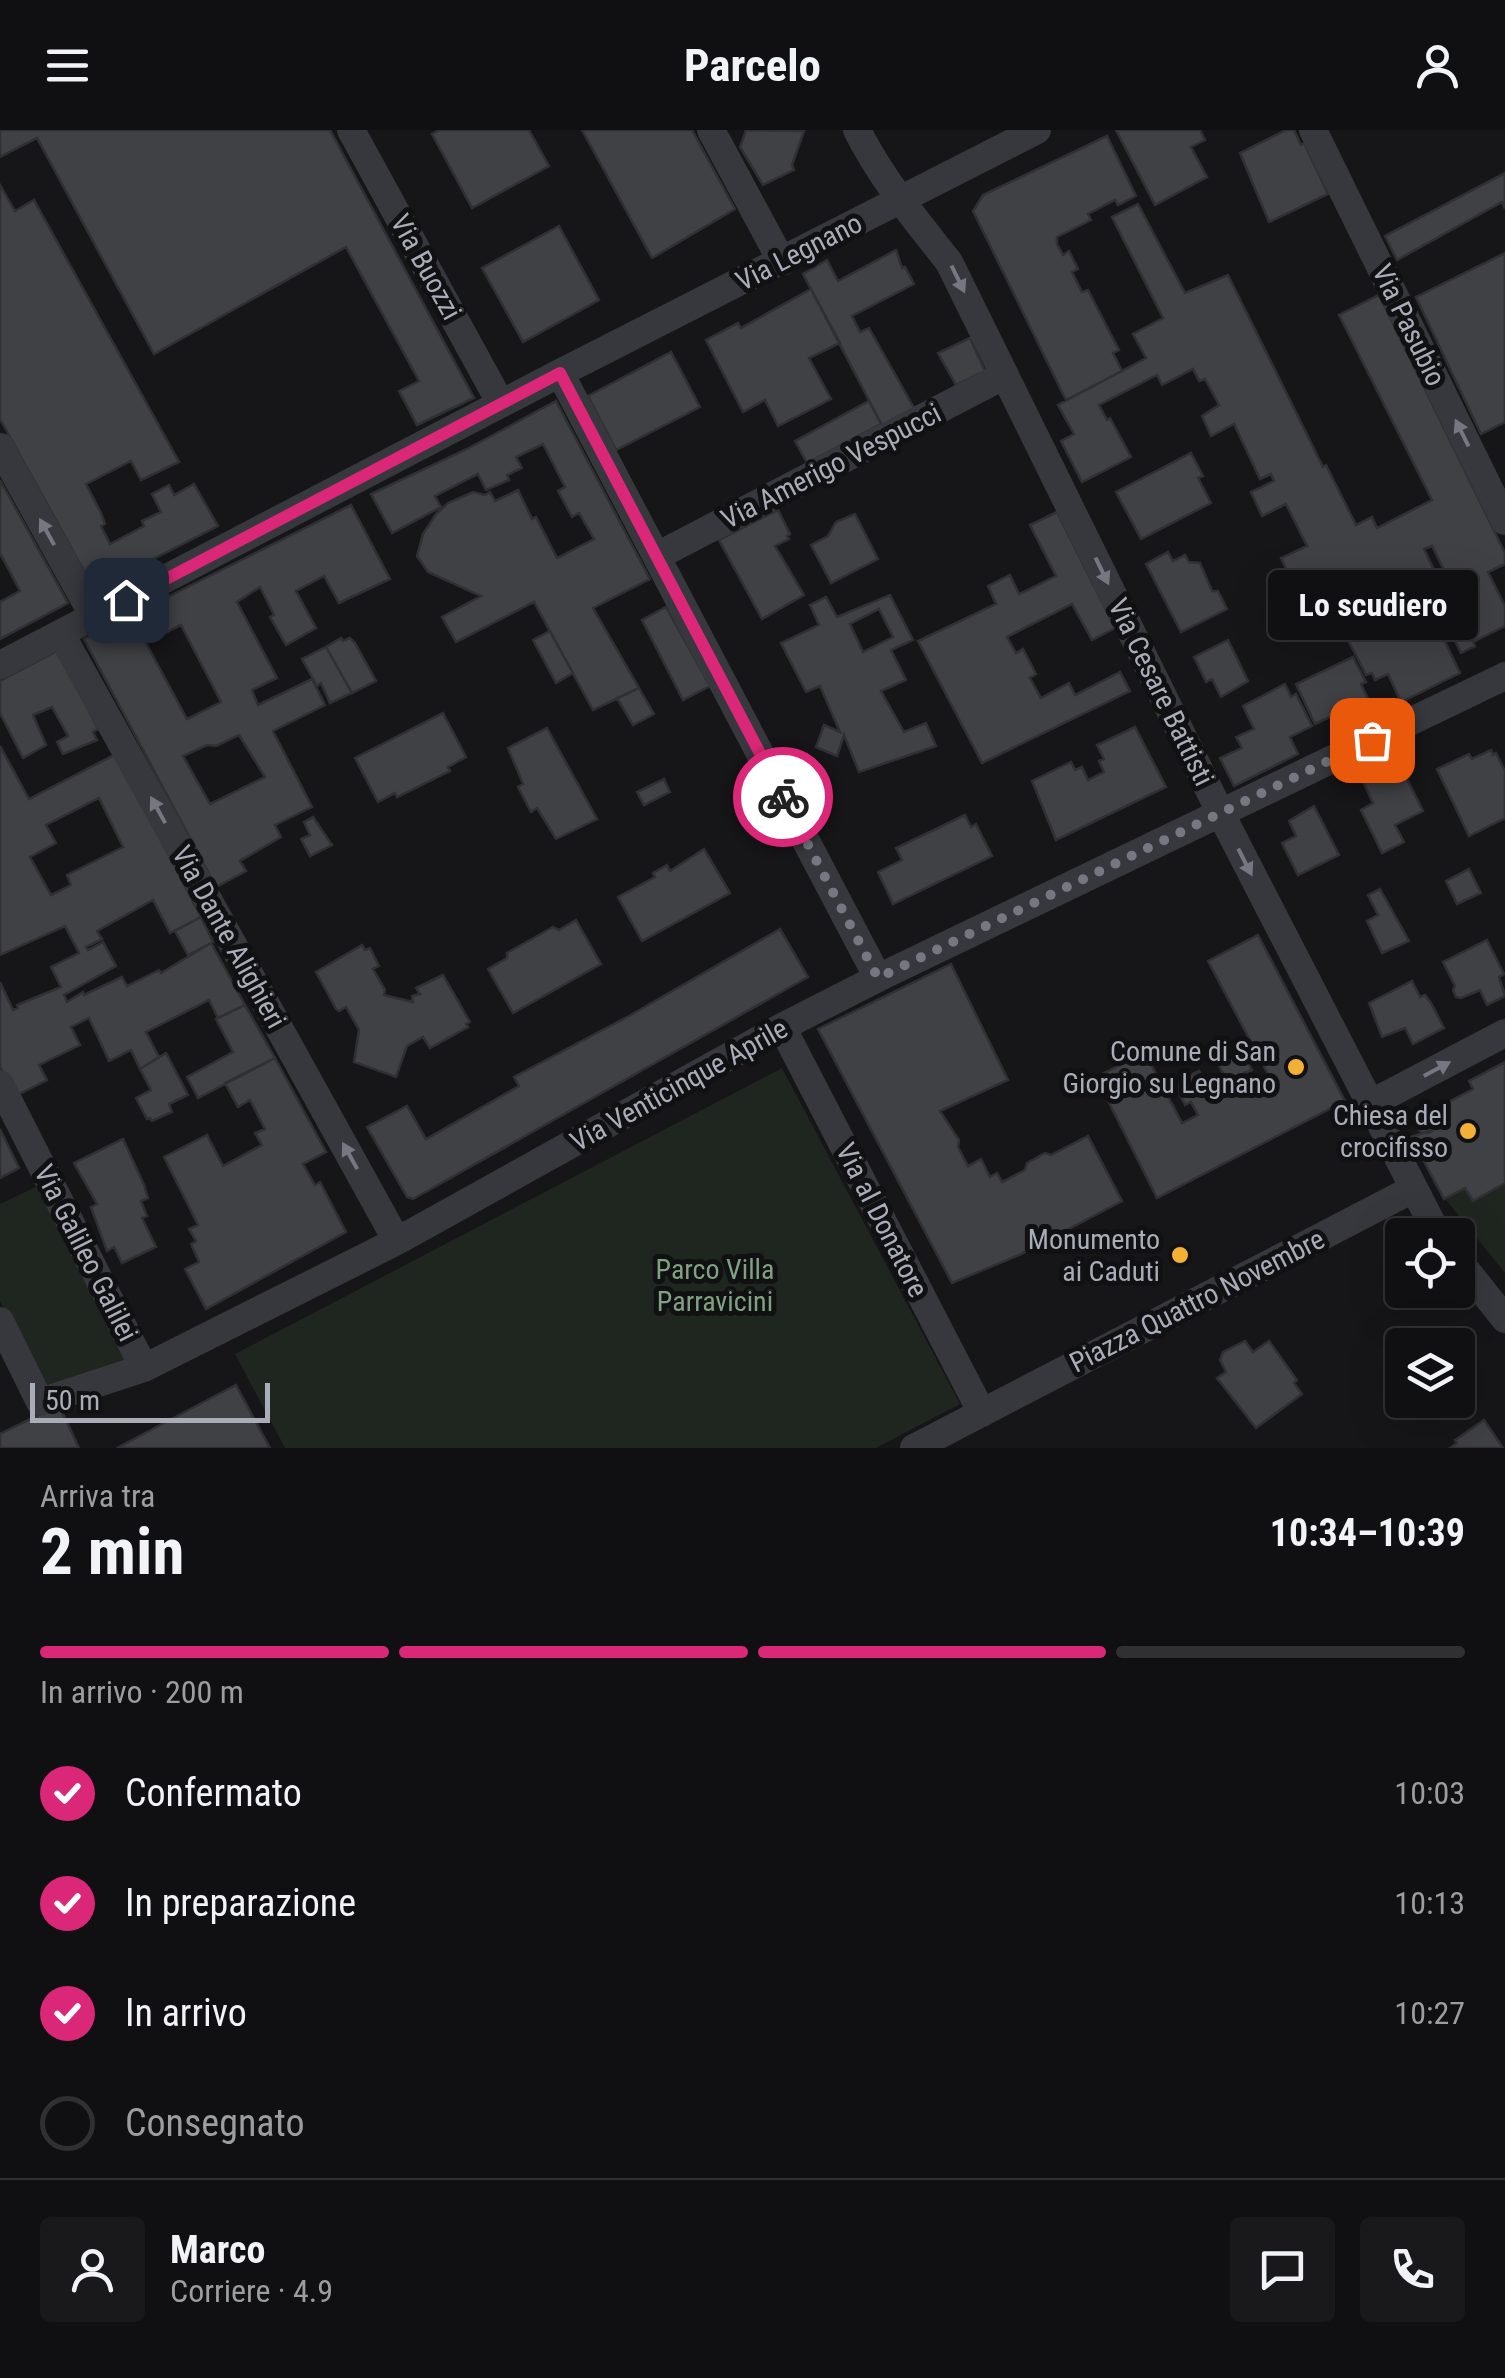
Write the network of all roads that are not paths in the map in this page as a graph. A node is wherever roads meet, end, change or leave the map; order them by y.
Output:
1 (351, 130) edge
2 (711, 130) edge
3 (856, 130) edge
4 (1037, 130) edge
5 (1313, 130) edge
6 (900, 201) junction
7 (782, 262) junction
8 (560, 373) junction
9 (1005, 375) junction
10 (501, 404) junction
11 (0, 447) edge
12 (1505, 520) edge
13 (656, 556) junction
14 (94, 617) junction
15 (61, 634) junction
16 (0, 665) edge
17 (1505, 676) edge
18 (1221, 814) junction
19 (878, 978) junction
20 (782, 1027) junction
21 (1505, 1033) edge
22 (0, 1084) edge
23 (1368, 1105) junction
24 (1413, 1189) junction
25 (1429, 1218) edge
26 (397, 1241) junction
27 (1475, 1281) edge
28 (1505, 1319) edge
29 (0, 1321) edge
30 (144, 1368) junction
31 (982, 1413) junction
32 (914, 1448) edge

1 - 10 street, Via Buozzi
2 - 7 street
3 - 6 street, Via Cesare Battisti
4 - 6 street, Via Legnano
12 -> 5 street, Via Pasubio
6 - 7 street, Via Legnano
6 -> 9 street, Via Cesare Battisti
7 - 8 street, Via Legnano
8 - 10 street, Via Legnano
8 - 13 street
9 - 13 street, Via Amerigo Vespucci
9 -> 18 street, Via Cesare Battisti
10 - 14 street, Via Legnano
14 -> 11 street
13 - 19 street
14 - 15 street, Via Legnano
15 - 16 street, Via Legnano
26 -> 15 street, Via Dante Alighieri
17 - 18 street, Via Venticinque Aprile
18 - 19 street, Via Venticinque Aprile
18 -> 23 street, Via Cesare Battisti
19 - 20 street, Via Venticinque Aprile
20 - 26 street, Via Venticinque Aprile
20 - 31 street, Via al Donatore
23 -> 21 street
22 - 30 street, Via Galileo Galilei
23 - 24 street, Via Cesare Battisti
24 - 25 street, Via Cesare Battisti
24 - 31 street, Piazza Quattro Novembre
26 - 30 street, Via Venticinque Aprile
27 - 28 street
29 - 30 street, Via Venticinque Aprile
31 - 32 street, Piazza Quattro Novembre

